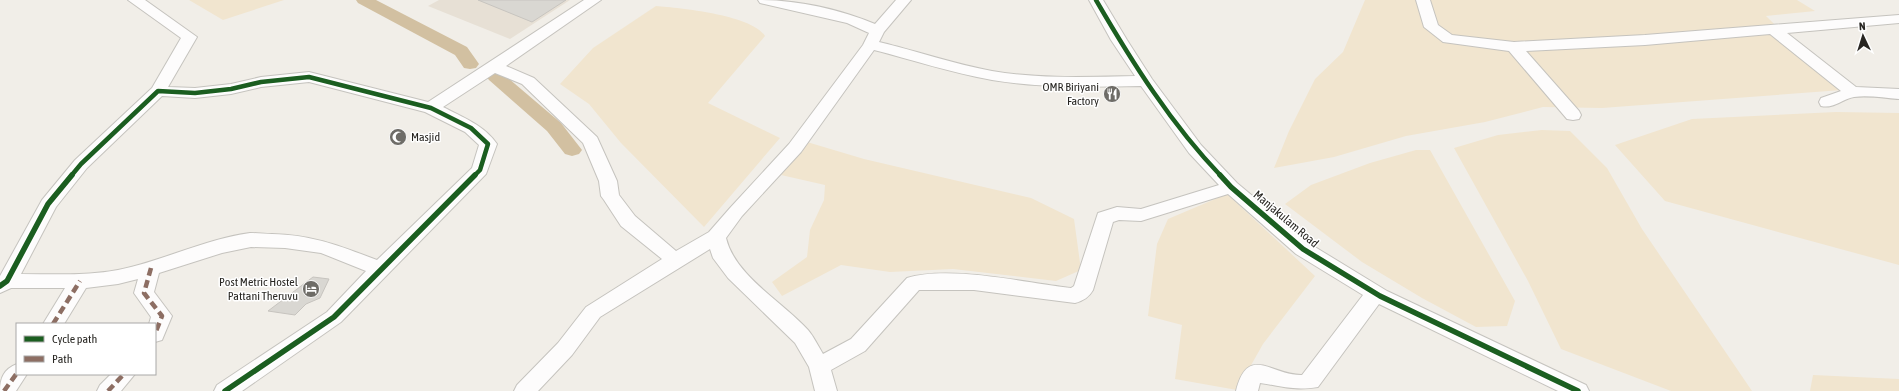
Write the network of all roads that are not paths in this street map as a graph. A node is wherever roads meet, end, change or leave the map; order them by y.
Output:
1 (135, 0) edge
2 (594, 0) edge
3 (765, 0) edge
4 (904, 0) edge
5 (1096, 0) edge
6 (1423, 0) edge
7 (1899, 19) edge
8 (1774, 29) junction
9 (873, 38) junction
10 (1514, 46) junction
11 (493, 66) junction
12 (1146, 81) junction
13 (158, 91) junction
14 (1852, 92) junction
15 (1899, 94) edge
16 (1827, 102) dead end
17 (431, 108) junction
18 (1573, 115) dead end
19 (1231, 187) junction
20 (716, 237) junction
21 (675, 260) junction
22 (151, 268) junction
23 (380, 269) junction
24 (80, 281) junction
25 (3, 283) edge
26 (1375, 294) junction
27 (54, 323) edge
28 (156, 331) edge
29 (819, 366) junction
30 (16, 374) edge
31 (123, 375) edge
32 (4, 391) edge
33 (108, 391) edge
34 (225, 391) edge
35 (526, 391) edge
36 (826, 391) edge
37 (1247, 391) edge
38 (1578, 391) edge

1 - 13 street
2 - 11 street
3 - 9 street
4 - 9 street
5 - 12 street, Manjakulam Road
6 - 10 street
7 - 8 street
8 - 10 street
8 - 14 street
9 - 12 street
9 - 20 street
10 - 18 street
11 - 17 street
11 - 21 street
12 - 19 street, Manjakulam Road
13 - 17 street
13 - 25 street
14 - 15 street
14 - 16 street
17 - 23 street
19 - 26 street, Manjakulam Road
19 - 29 street
20 - 21 street
20 - 29 street
21 - 35 street
22 - 23 street
22 - 24 street
22 - 28 street
23 - 34 street
24 - 25 street
24 - 27 street
26 - 37 street
26 - 38 street, Manjakulam Road
29 - 36 street
30 - 32 street
31 - 33 street

